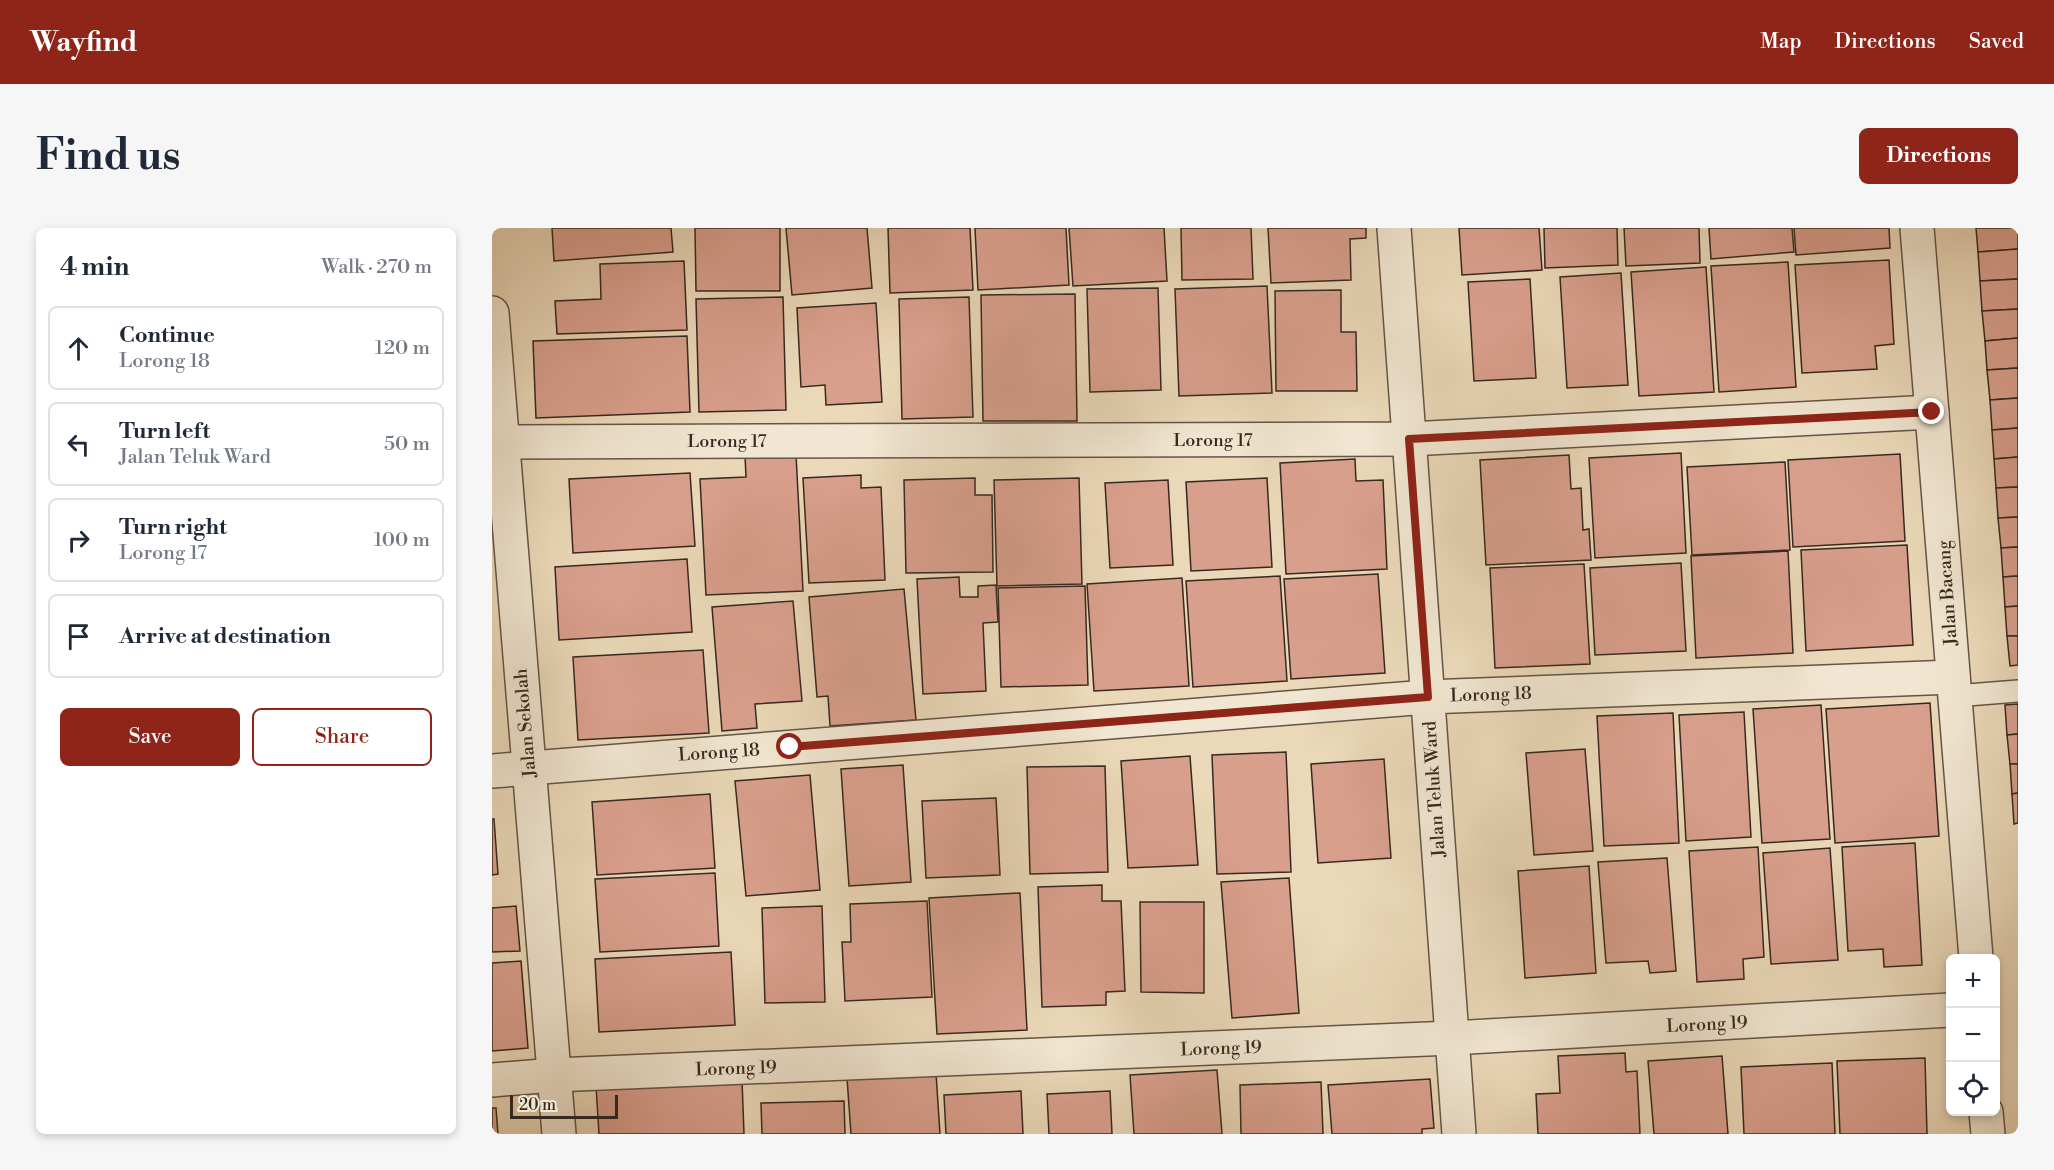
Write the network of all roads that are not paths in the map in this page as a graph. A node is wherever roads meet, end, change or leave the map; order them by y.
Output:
1 (1394, 228) edge
2 (1917, 228) edge
3 (492, 312) edge
4 (1932, 412) junction
5 (1409, 439) junction
6 (497, 442) edge
7 (1954, 687) junction
8 (2018, 691) edge
9 (1428, 697) junction
10 (529, 767) junction
11 (492, 771) edge
12 (1976, 954) edge
13 (1946, 1010) edge
14 (1452, 1038) junction
15 (554, 1075) junction
16 (492, 1080) edge
17 (1986, 1116) edge
18 (559, 1134) edge
19 (1459, 1134) edge
20 (1988, 1134) edge

1 - 5 street, Jalan Teluk Ward
2 - 4 street, Jalan Bacang
3 - 6 street, Jalan Sekolah
4 - 5 street, Lorong 17
4 - 7 street, Jalan Bacang
5 - 6 street, Lorong 17
5 - 9 street, Jalan Teluk Ward
6 - 10 street, Jalan Sekolah
7 - 8 lane
7 - 9 street, Lorong 18
7 - 12 street, Jalan Bacang
9 - 10 street, Lorong 18
9 - 14 street, Jalan Teluk Ward
10 - 11 street, Lorong 18
10 - 15 street, Jalan Sekolah
13 - 14 street, Lorong 19
14 - 15 street, Lorong 19
14 - 19 street, Jalan Teluk Ward
15 - 16 street, Lorong 19
15 - 18 street, Jalan Sekolah
17 - 20 street

